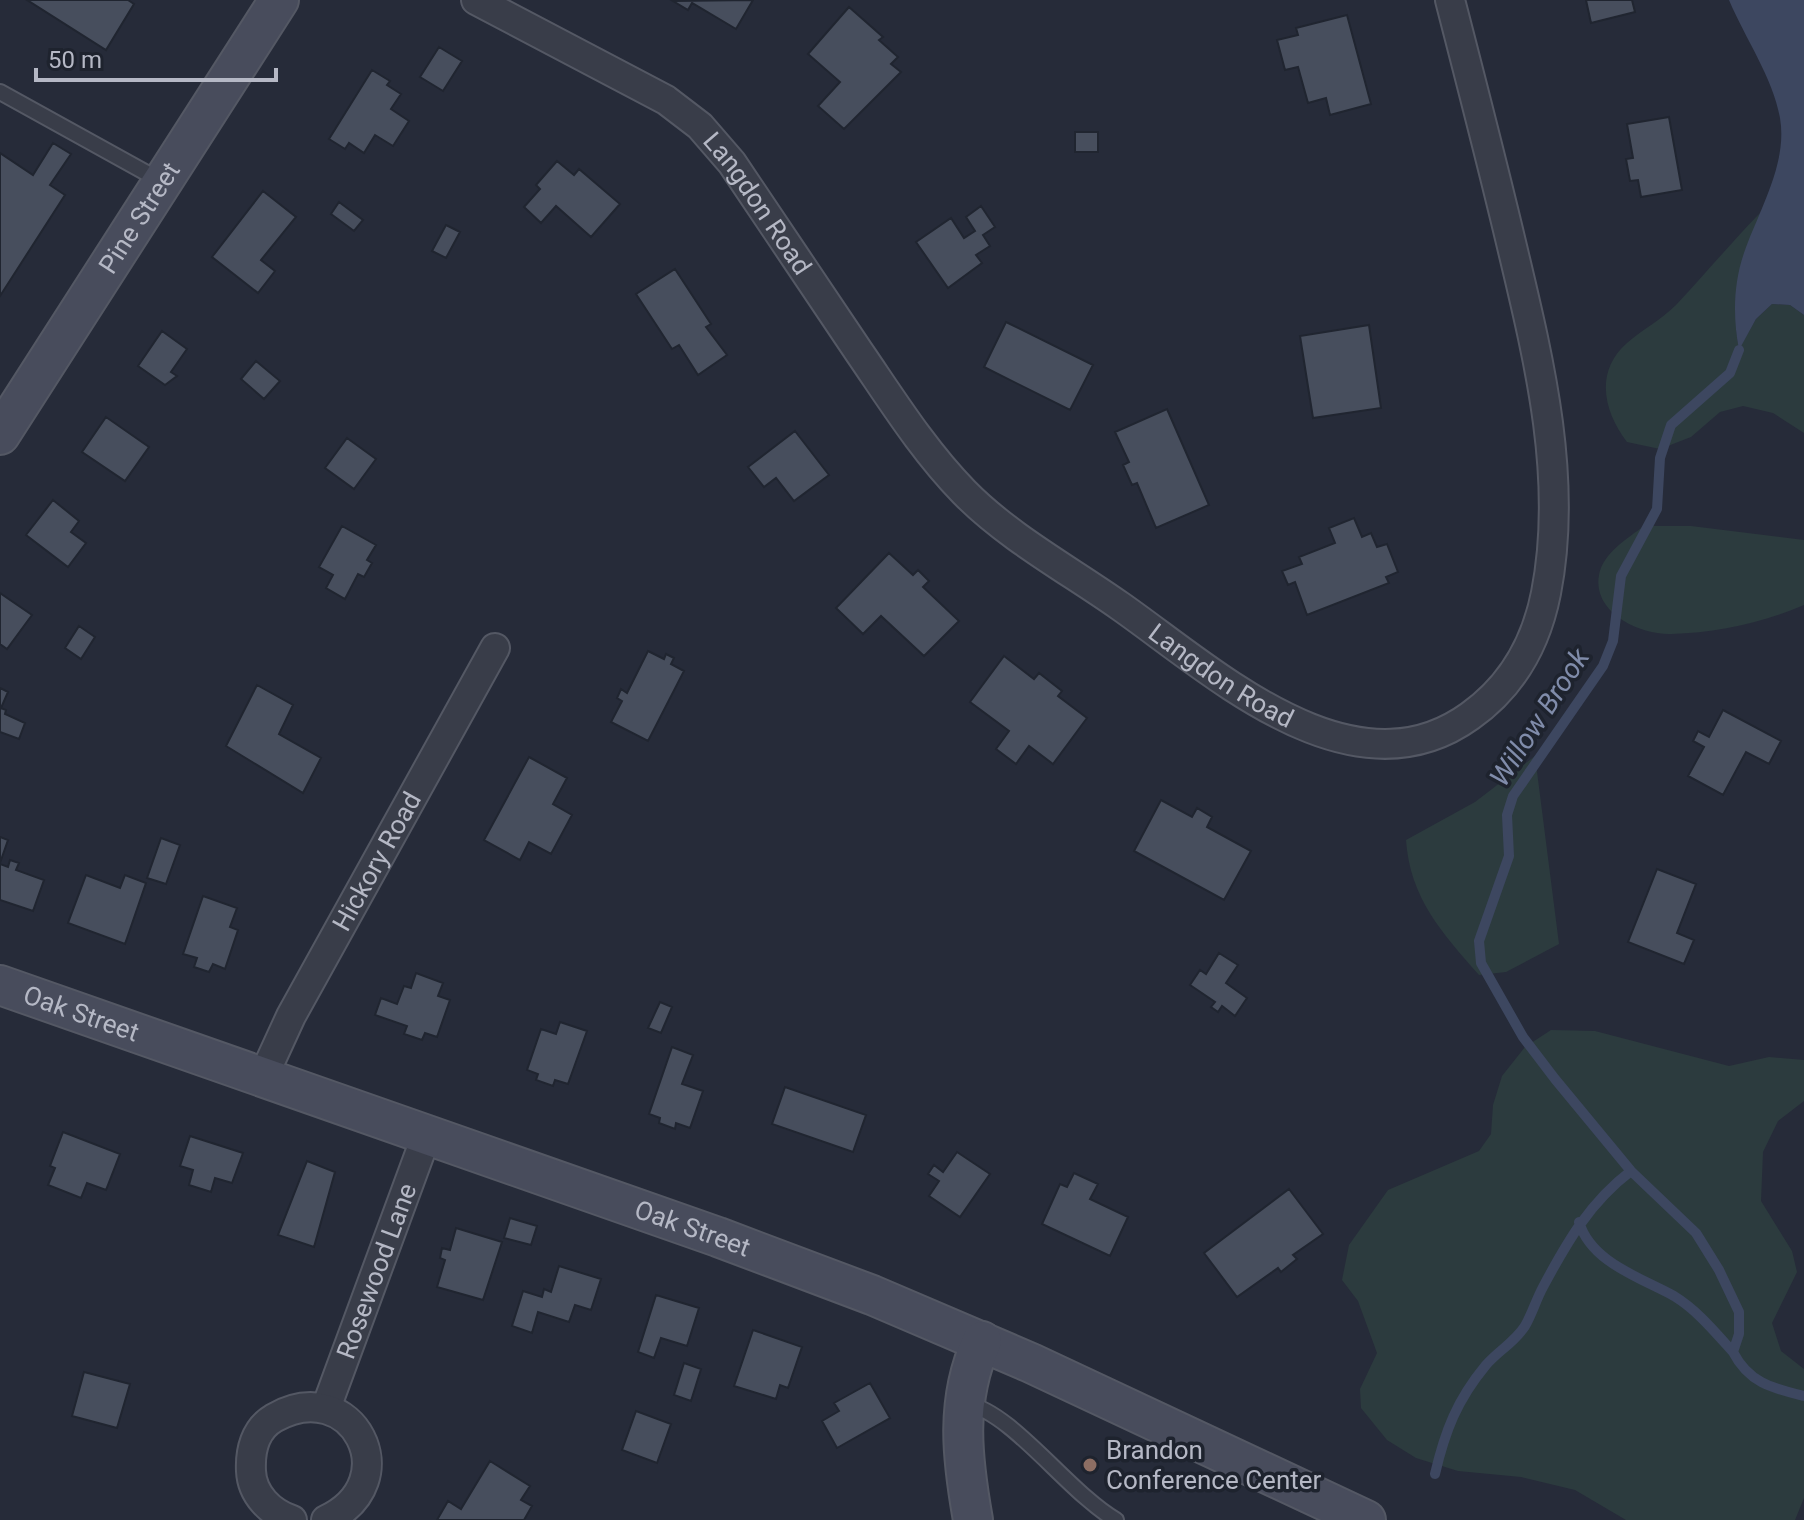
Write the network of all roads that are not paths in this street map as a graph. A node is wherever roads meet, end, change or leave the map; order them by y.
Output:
1 (279, 0) edge
2 (476, 0) edge
3 (1450, 0) edge
4 (0, 92) edge
5 (163, 182) junction
6 (0, 435) edge
7 (495, 648) dead end
8 (0, 985) edge
9 (263, 1077) junction
10 (427, 1134) junction
11 (982, 1341) junction
12 (962, 1403) junction
13 (326, 1408) junction
14 (292, 1520) edge
15 (326, 1520) edge
16 (973, 1520) edge
17 (1116, 1520) edge
18 (1366, 1520) edge

1 - 5 main road, Pine Street
2 - 3 street, Langdon Road
4 - 5 lane
5 - 6 main road, Pine Street
7 - 9 street, Hickory Road
8 - 9 main road, Oak Street
9 - 10 main road, Oak Street
10 - 11 main road, Oak Street
10 - 13 street, Rosewood Lane
11 - 12 main road
11 - 18 main road, Oak Street
12 - 16 main road
12 - 17 lane
13 - 14 street
13 - 15 street

